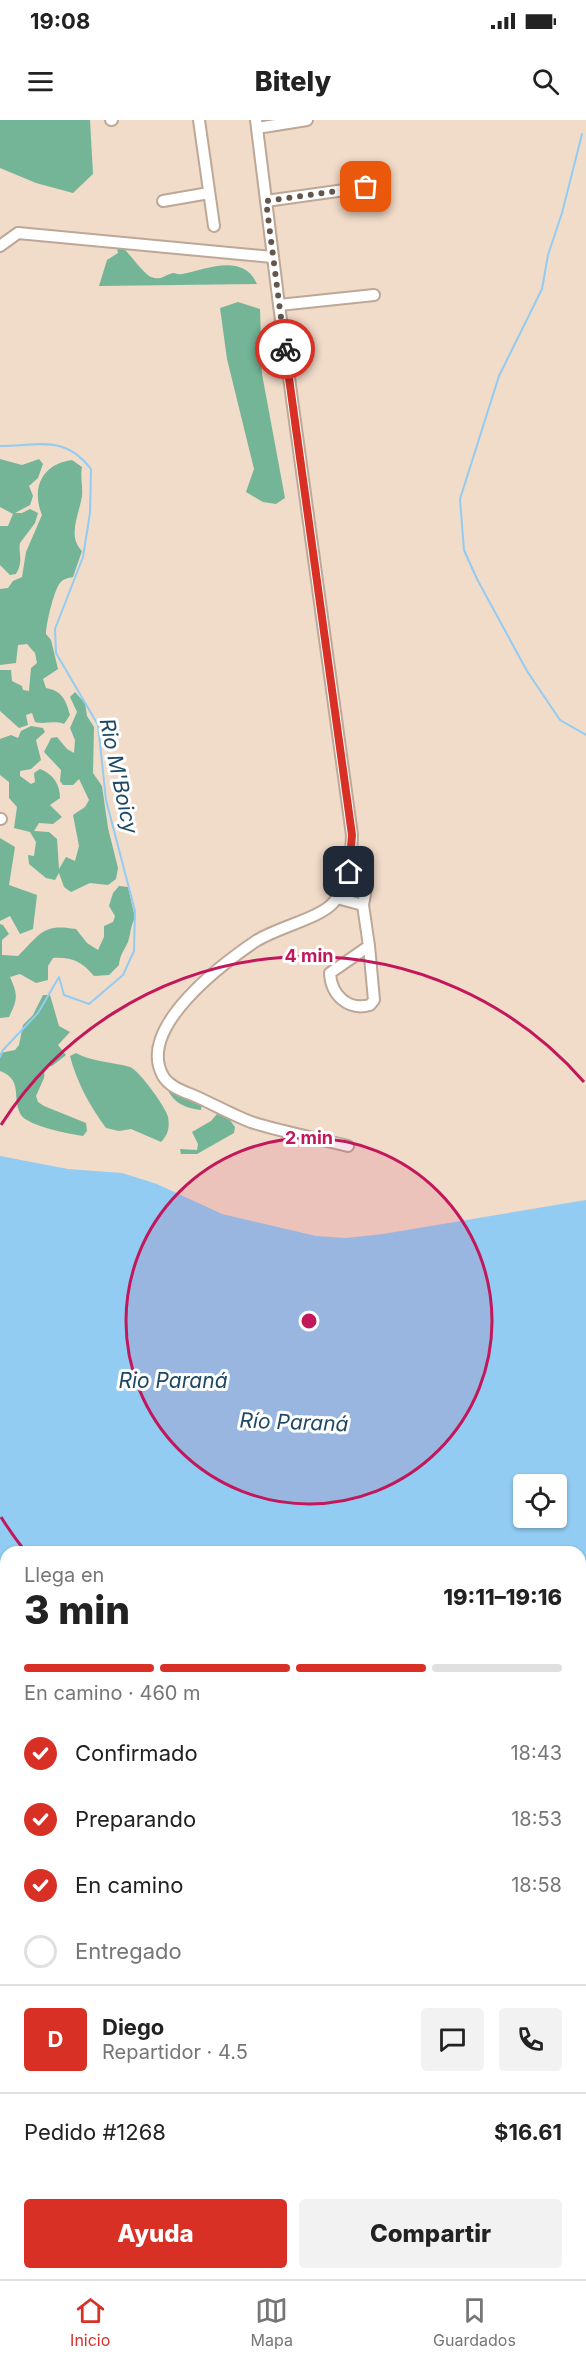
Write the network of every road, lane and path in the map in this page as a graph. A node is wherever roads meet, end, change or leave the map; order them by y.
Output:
1 (199, 120) edge
2 (307, 120) edge
3 (257, 124) edge
4 (366, 187) dead end
5 (209, 193) junction
6 (163, 201) dead end
7 (266, 201) junction
8 (214, 226) dead end
9 (0, 246) edge
10 (272, 256) junction
11 (374, 295) dead end
12 (279, 305) junction
13 (350, 868) junction
14 (337, 898) junction
15 (363, 905) junction
16 (369, 946) junction
17 (348, 1146) dead end

1 - 5 street
2 - 3 street
3 - 7 street
4 - 7 street
5 - 6 street
5 - 8 street
7 - 10 street
9 - 10 street
10 - 12 street
11 - 12 street
12 - 13 street
13 - 14 street
13 - 15 street
14 - 15 street
14 - 17 street
15 - 16 street
16 - 16 street

